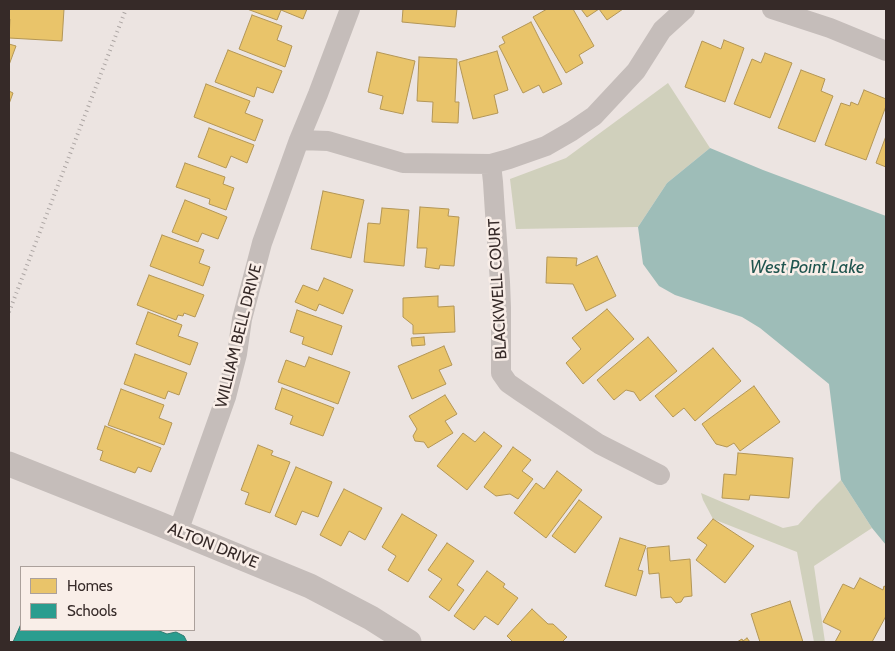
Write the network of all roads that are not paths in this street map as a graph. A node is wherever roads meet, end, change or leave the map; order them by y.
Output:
1 (350, 9) edge
2 (685, 9) edge
3 (772, 9) edge
4 (886, 50) edge
5 (299, 140) junction
6 (491, 164) junction
7 (9, 464) edge
8 (660, 475) dead end
9 (178, 532) junction
10 (409, 642) edge

1 - 5 street, WILLIAM BELL DRIVE
2 - 6 street
3 - 4 street
5 - 6 street
5 - 9 street, WILLIAM BELL DRIVE
6 - 8 street, BLACKWELL COURT
7 - 9 street, ALTON DRIVE
9 - 10 street, ALTON DRIVE

